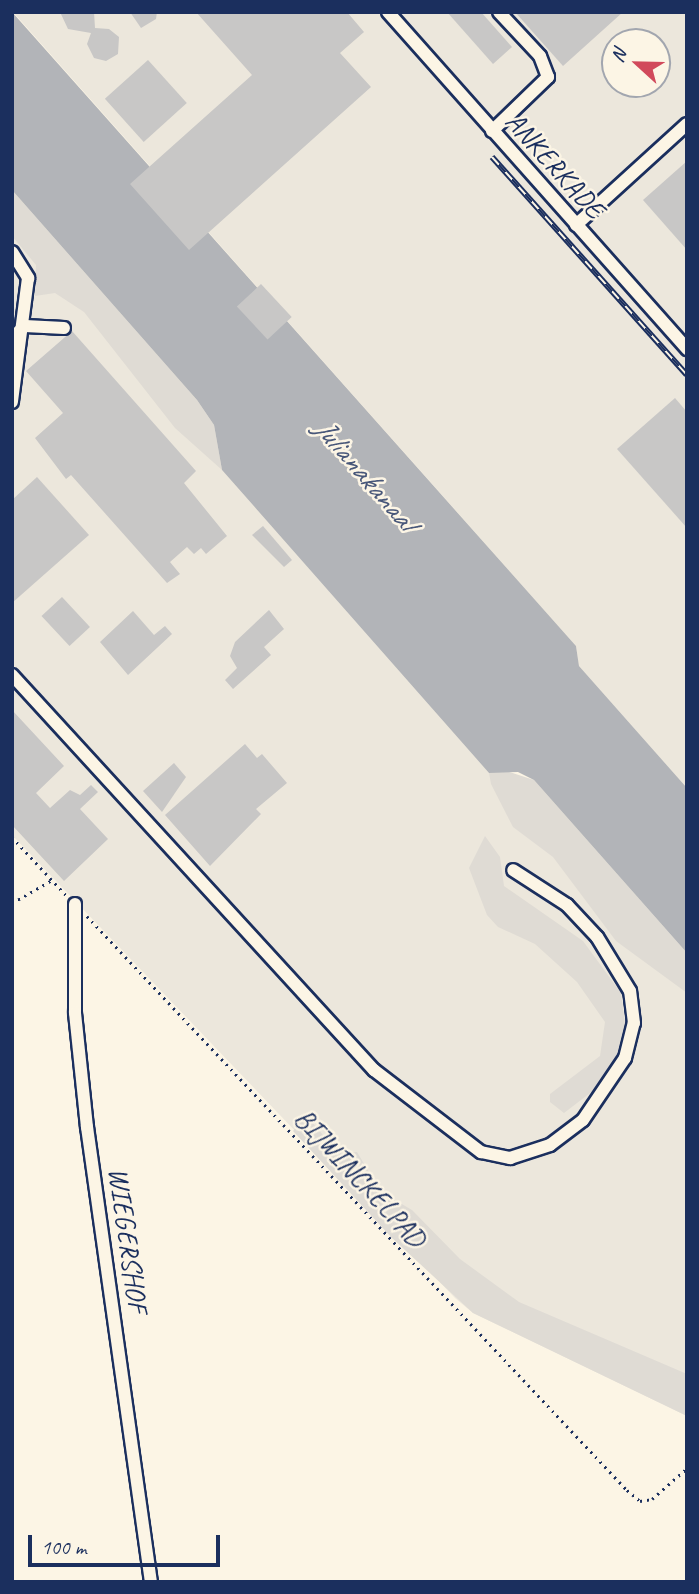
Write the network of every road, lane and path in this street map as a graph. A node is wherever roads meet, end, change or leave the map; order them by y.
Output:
1 (388, 12) edge
2 (499, 12) edge
3 (687, 124) edge
4 (492, 131) junction
5 (576, 225) junction
6 (12, 252) edge
7 (25, 326) junction
8 (64, 328) dead end
9 (12, 338) edge
10 (687, 349) edge
11 (12, 402) edge
12 (12, 675) edge
13 (12, 837) edge
14 (513, 870) dead end
15 (52, 880) junction
16 (12, 903) edge
17 (75, 904) junction
18 (687, 1468) edge
19 (151, 1582) edge

1 - 4 street, ANKERKADE
2 - 4 street
3 - 5 street
4 - 5 street, ANKERKADE
5 - 10 street, ANKERKADE
6 - 7 street
7 - 8 street
7 - 9 street
7 - 11 street
12 - 14 street
13 - 15 path, BIJWINCKELPAD
15 - 16 path
15 - 17 path, BIJWINCKELPAD
17 - 18 path, BIJWINCKELPAD
17 - 19 street, WIEGERSHOF

